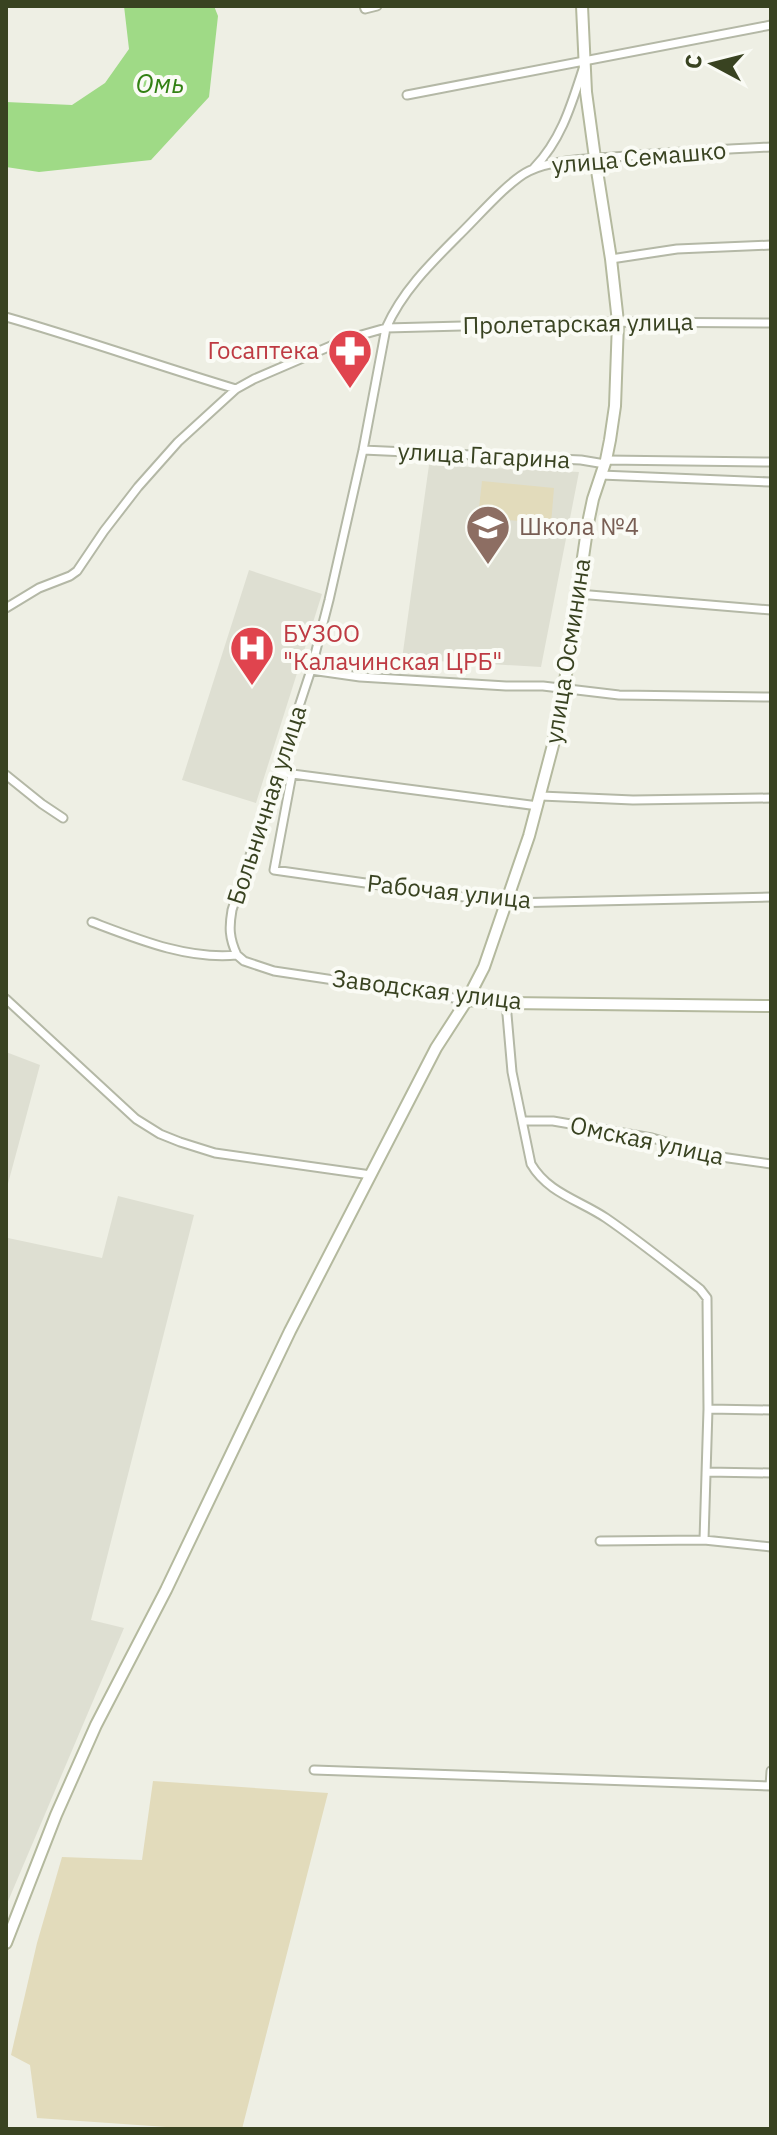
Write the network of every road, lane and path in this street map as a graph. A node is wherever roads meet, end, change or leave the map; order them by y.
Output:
1 (364, 6) edge
2 (377, 6) edge
3 (582, 6) edge
4 (771, 25) edge
5 (584, 63) junction
6 (407, 95) dead end
7 (771, 147) edge
8 (595, 158) junction
9 (532, 169) junction
10 (771, 245) edge
11 (611, 259) junction
12 (6, 317) edge
13 (618, 322) junction
14 (771, 323) edge
15 (386, 328) junction
16 (236, 389) junction
17 (363, 450) junction
18 (771, 462) edge
19 (604, 466) junction
20 (771, 482) edge
21 (578, 594) junction
22 (6, 608) edge
23 (771, 610) edge
24 (311, 670) junction
25 (564, 688) junction
26 (771, 697) edge
27 (277, 772) junction
28 (292, 774) junction
29 (6, 775) edge
30 (771, 798) edge
31 (539, 801) junction
32 (63, 818) dead end
33 (771, 897) edge
34 (506, 903) junction
35 (92, 922) dead end
36 (237, 955) junction
37 (6, 999) edge
38 (467, 1000) junction
39 (506, 1003) junction
40 (771, 1006) edge
41 (523, 1121) junction
42 (771, 1164) edge
43 (371, 1175) junction
44 (708, 1409) junction
45 (771, 1410) edge
46 (706, 1472) junction
47 (771, 1473) edge
48 (704, 1540) junction
49 (600, 1541) dead end
50 (771, 1547) edge
51 (314, 1770) dead end
52 (771, 1771) edge
53 (770, 1786) edge
54 (6, 1943) edge

1 - 2 street
3 - 5 street, улица Осминина
4 - 5 street
5 - 6 street
5 - 8 street, улица Осминина
5 - 9 street
7 - 8 street, улица Семашко
8 - 9 street, улица Семашко
8 - 11 street, улица Осминина
9 - 15 street, улица Семашко
10 - 11 street
11 - 13 street, улица Осминина
12 - 16 street
13 - 14 street, Пролетарская улица
13 - 15 street, Пролетарская улица
13 - 19 street, улица Осминина
15 - 16 street, Пролетарская улица
15 - 17 street, Больничная улица
16 - 22 street, Пролетарская улица
17 - 19 street, улица Гагарина
17 - 24 street, Больничная улица
18 - 19 street, улица Гагарина
19 - 20 street, улица Гагарина
19 - 21 street, улица Осминина
21 - 23 street
21 - 25 street, улица Осминина
24 - 25 street
24 - 27 street, Больничная улица
25 - 26 street
25 - 31 street, улица Осминина
27 - 28 street
27 - 36 street, Больничная улица
28 - 31 street
28 - 34 street, Рабочая улица
29 - 32 street
30 - 31 street
31 - 34 street, улица Осминина
33 - 34 street, Рабочая улица
34 - 38 street, улица Осминина
35 - 36 street, Заводская улица
36 - 38 street, Заводская улица
37 - 43 street
38 - 39 street, Заводская улица
38 - 43 street, улица Осминина
39 - 40 street, Заводская улица
39 - 41 street
41 - 42 street, Омская улица
41 - 44 street
43 - 54 street, улица Осминина
44 - 45 street
44 - 46 street
46 - 47 street
46 - 48 street
48 - 49 street
48 - 50 street
51 - 53 street
52 - 53 street

